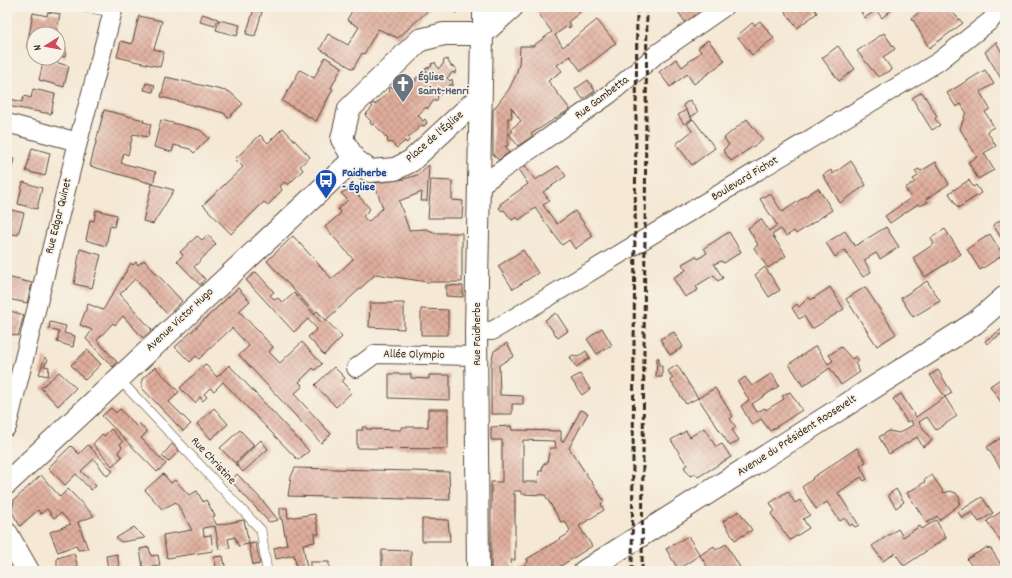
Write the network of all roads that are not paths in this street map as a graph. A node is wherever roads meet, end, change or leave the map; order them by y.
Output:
1 (83, 7) edge
2 (482, 7) edge
3 (512, 7) edge
4 (724, 7) edge
5 (1002, 7) edge
6 (114, 10) edge
7 (482, 34) junction
8 (480, 97) junction
9 (7, 123) edge
10 (78, 142) junction
11 (354, 159) junction
12 (479, 186) junction
13 (1005, 297) edge
14 (476, 330) junction
15 (477, 356) junction
16 (356, 368) dead end
17 (118, 378) junction
18 (7, 427) edge
19 (7, 483) edge
20 (7, 534) edge
21 (28, 571) edge
22 (267, 571) edge
23 (478, 571) edge
24 (585, 571) edge

1 - 6 lane
2 - 7 street
3 - 7 street
4 - 12 street, Rue Gambetta
5 - 14 street, Boulevard Fichot
6 - 10 street, Rue Edgar Quinet
7 - 8 street
7 - 11 street, Place de l'Église
8 - 11 street, Place de l'Église
8 - 12 street, Rue Faidherbe
9 - 10 street
10 - 18 street, Rue Edgar Quinet
11 - 17 street, Avenue Victor Hugo
12 - 14 street, Rue Faidherbe
13 - 24 street, Avenue du Président Roosevelt
14 - 15 street, Rue Faidherbe
15 - 16 street, Allée Olympio
15 - 23 street, Rue Faidherbe
17 - 19 street, Avenue Victor Hugo
17 - 22 lane, Rue Christine
20 - 21 street

